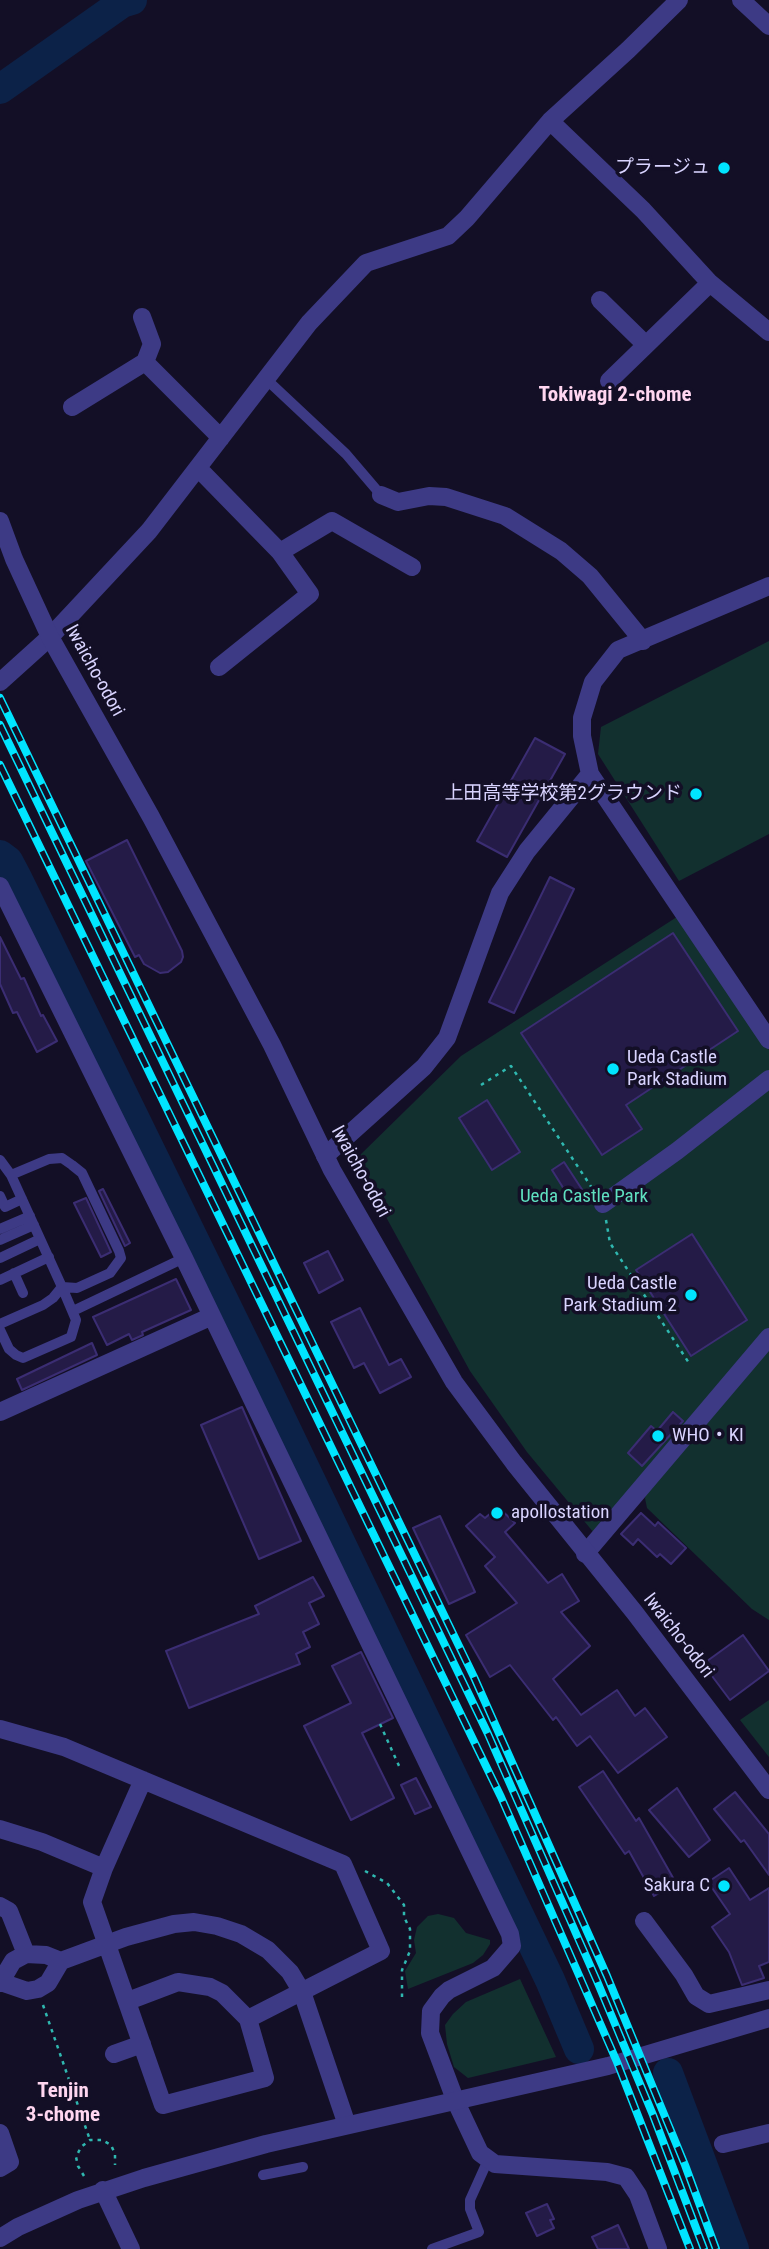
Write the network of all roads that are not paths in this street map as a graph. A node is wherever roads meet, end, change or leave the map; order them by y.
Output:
1 (679, 0) edge
2 (741, 0) edge
3 (769, 26) edge
4 (550, 121) junction
5 (710, 283) junction
6 (600, 300) dead end
7 (142, 317) dead end
8 (769, 332) edge
9 (646, 345) junction
10 (145, 362) junction
11 (266, 379) junction
12 (608, 381) dead end
13 (72, 407) dead end
14 (221, 438) junction
15 (198, 468) junction
16 (381, 495) joint
17 (0, 521) edge
18 (280, 552) junction
19 (412, 567) dead end
20 (769, 586) edge
21 (50, 637) junction
22 (643, 641) junction
23 (219, 667) dead end
24 (0, 682) edge
25 (590, 774) junction
26 (2, 896) edge
27 (769, 1040) edge
28 (769, 1079) edge
29 (325, 1156) junction
30 (0, 1160) edge
31 (11, 1175) junction
32 (0, 1196) edge
33 (22, 1199) junction
34 (603, 1204) road end
35 (32, 1220) junction
36 (0, 1229) edge
37 (40, 1239) junction
38 (0, 1240) edge
39 (0, 1258) edge
40 (49, 1258) junction
41 (184, 1258) junction
42 (15, 1273) junction
43 (0, 1280) edge
44 (62, 1287) junction
45 (23, 1293) dead end
46 (73, 1311) junction
47 (212, 1316) junction
48 (0, 1324) edge
49 (0, 1329) edge
50 (769, 1337) edge
51 (0, 1412) edge
52 (585, 1554) junction
53 (0, 1729) edge
54 (143, 1780) junction
55 (769, 1790) edge
56 (0, 1829) edge
57 (104, 1868) junction
58 (0, 1906) edge
59 (644, 1921) dead end
60 (106, 1944) junction
61 (26, 1954) junction
62 (61, 1961) junction
63 (0, 1983) edge
64 (769, 1990) edge
65 (302, 1992) junction
66 (128, 2001) junction
67 (769, 2018) edge
68 (248, 2019) junction
69 (142, 2044) junction
70 (114, 2054) dead end
71 (456, 2102) junction
72 (347, 2125) junction
73 (0, 2133) edge
74 (769, 2133) edge
75 (723, 2144) dead end
76 (488, 2160) junction
77 (303, 2167) dead end
78 (0, 2168) edge
79 (263, 2175) dead end
80 (103, 2190) junction
81 (0, 2238) edge
82 (131, 2249) edge
83 (432, 2249) edge
84 (658, 2249) edge

1 - 4 street
2 - 3 street
4 - 5 street
4 - 11 street
5 - 8 street
5 - 9 street
6 - 9 street
7 - 10 street
9 - 12 street
10 - 13 street
10 - 14 street
11 - 14 street
11 - 16 lane
14 - 15 street
15 - 18 street
15 - 21 street
16 - 22 street
17 - 21 street, Iwaicho-odori
18 - 19 street
18 - 23 street
20 - 22 street
21 - 24 street
21 - 29 street, Iwaicho-odori
22 - 25 street
25 - 27 street
25 - 29 street
26 - 41 street
28 - 34 street
29 - 52 street, Iwaicho-odori
30 - 31 lane
31 - 33 lane
31 - 44 lane
32 - 33 lane
33 - 35 lane
35 - 36 lane
35 - 37 lane
35 - 38 lane
37 - 39 lane
37 - 40 lane
40 - 42 lane
40 - 44 lane
41 - 46 lane
41 - 47 street
42 - 43 lane
42 - 45 lane
44 - 46 lane
44 - 48 lane
46 - 49 lane
47 - 51 street
47 - 71 street
50 - 52 street
52 - 55 street, Iwaicho-odori
53 - 54 street
54 - 57 street
54 - 65 street
56 - 57 street
57 - 60 street
58 - 61 street
59 - 64 street
60 - 62 street
60 - 65 street
60 - 66 street
61 - 62 street
61 - 63 street
62 - 63 street
65 - 68 street
65 - 72 street
66 - 68 street
66 - 69 street
67 - 71 street
68 - 69 street
69 - 70 street
71 - 72 street
71 - 76 street
72 - 80 street
73 - 78 street
74 - 75 street
76 - 83 lane
76 - 84 street
77 - 79 lane
80 - 81 street
80 - 82 street

